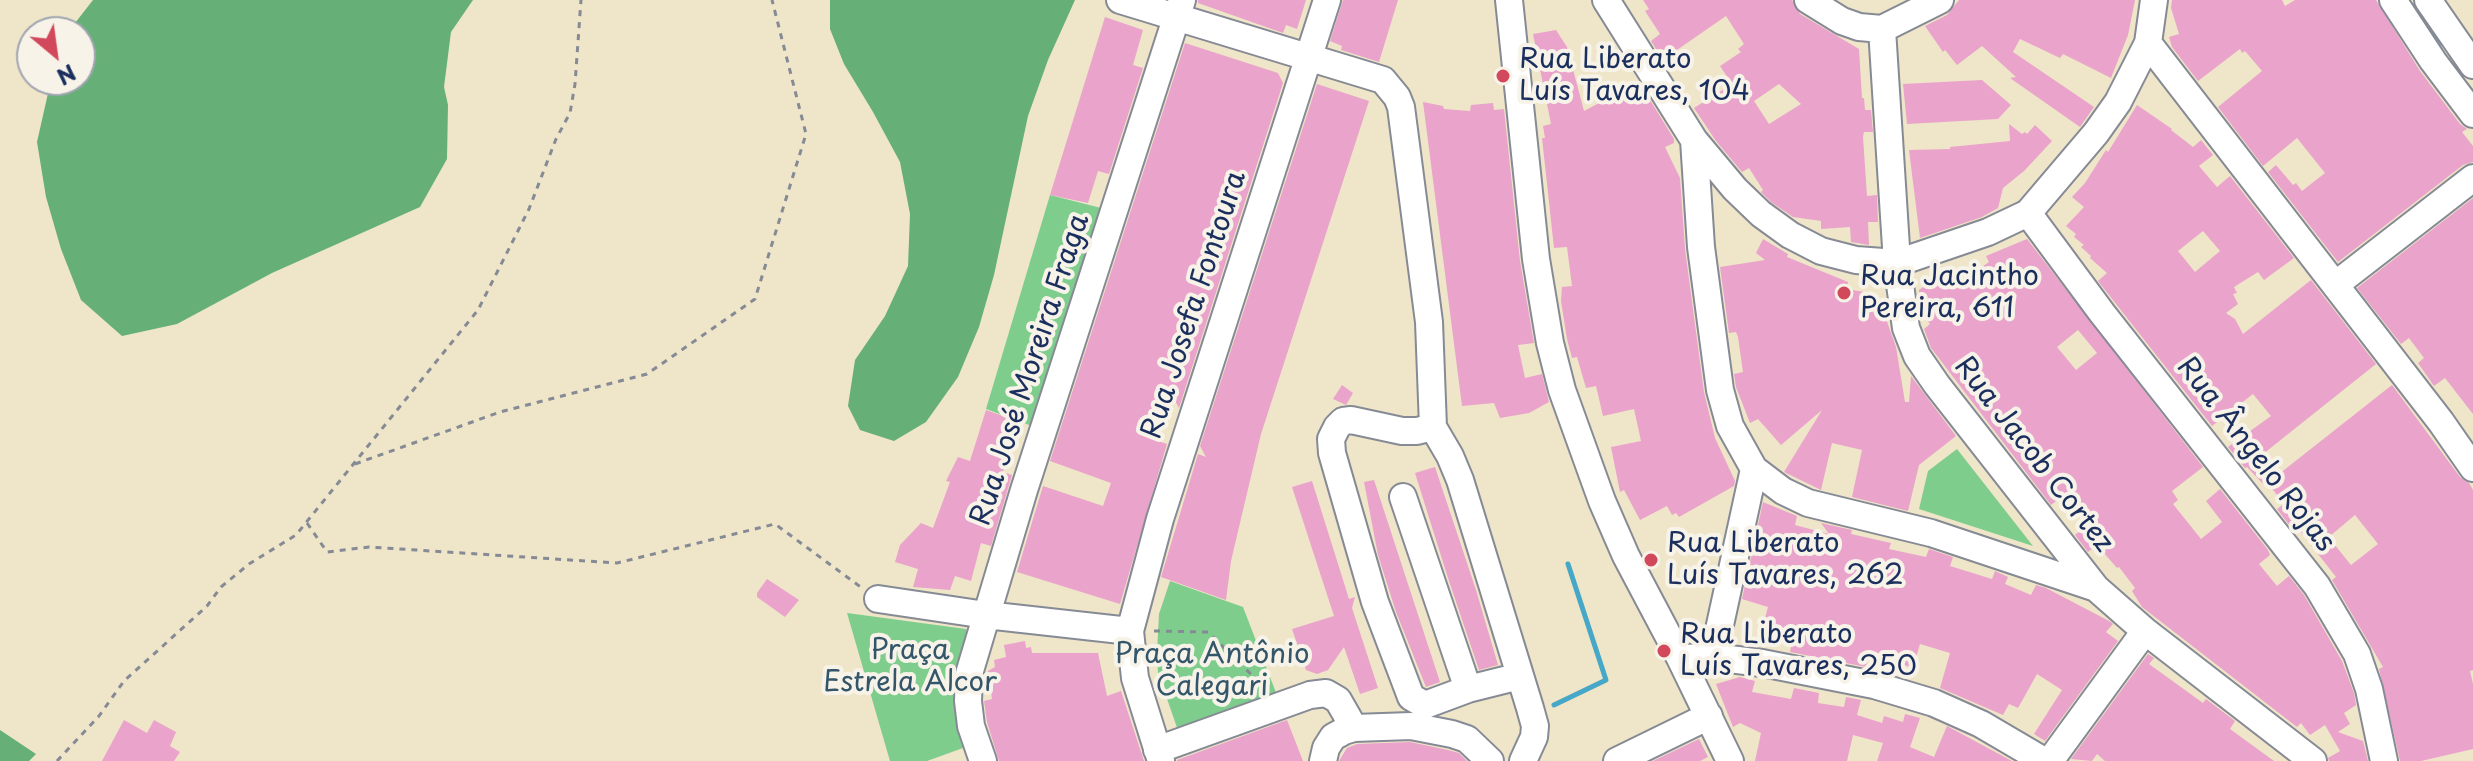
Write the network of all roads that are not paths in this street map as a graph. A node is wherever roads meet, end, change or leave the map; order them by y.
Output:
1 (1120, 0) edge
2 (1327, 0) edge
3 (1509, 0) edge
4 (1606, 0) edge
5 (1808, 0) edge
6 (1940, 0) edge
7 (2154, 0) edge
8 (2393, 0) edge
9 (2428, 0) edge
10 (1179, 8) edge
11 (1882, 29) junction
12 (2148, 43) junction
13 (1308, 59) junction
14 (2473, 65) edge
15 (2473, 114) edge
16 (1694, 140) junction
17 (2473, 178) edge
18 (2028, 213) junction
19 (1897, 263) junction
20 (2335, 285) junction
21 (1433, 427) junction
22 (2473, 468) edge
23 (1754, 469) junction
24 (1403, 497) dead end
25 (2096, 588) junction
26 (878, 599) road end
27 (986, 615) junction
28 (1130, 631) junction
29 (2145, 631) junction
30 (1713, 657) junction
31 (1680, 658) junction
32 (1520, 676) junction
33 (1468, 689) junction
34 (1709, 716) junction
35 (1354, 728) junction
36 (1159, 755) edge
37 (983, 761) edge
38 (1323, 761) edge
39 (1490, 761) edge
40 (1523, 761) edge
41 (1617, 761) edge
42 (1730, 761) edge
43 (2047, 761) edge
44 (2313, 761) edge
45 (2384, 761) edge

1 - 10 street
2 - 13 street, Rua Josefa Fontoura
3 - 31 street
4 - 16 street
5 - 11 street
6 - 11 street
7 - 12 street
8 - 15 street
9 - 14 street
10 - 13 street
10 - 27 street, Rua José Moreira Fraga
11 - 19 street, Rua Jacob Cortez
12 - 18 street
12 - 20 street
13 - 21 street
13 - 28 street, Rua Josefa Fontoura
16 - 19 street
16 - 23 street
17 - 20 street
18 - 19 street
18 - 45 street, Rua Ângelo Rojas
19 - 25 street, Rua Jacob Cortez
20 - 22 street
21 - 32 street
21 - 33 street
23 - 25 street
23 - 30 street
24 - 33 street
25 - 29 street
26 - 27 street
27 - 28 street
27 - 37 street, Rua José Moreira Fraga
28 - 36 street
29 - 43 street
29 - 44 street
30 - 31 street
30 - 43 street
31 - 34 street
32 - 33 street
32 - 40 street
34 - 41 street
34 - 42 street
35 - 36 street
35 - 38 street
35 - 39 street

